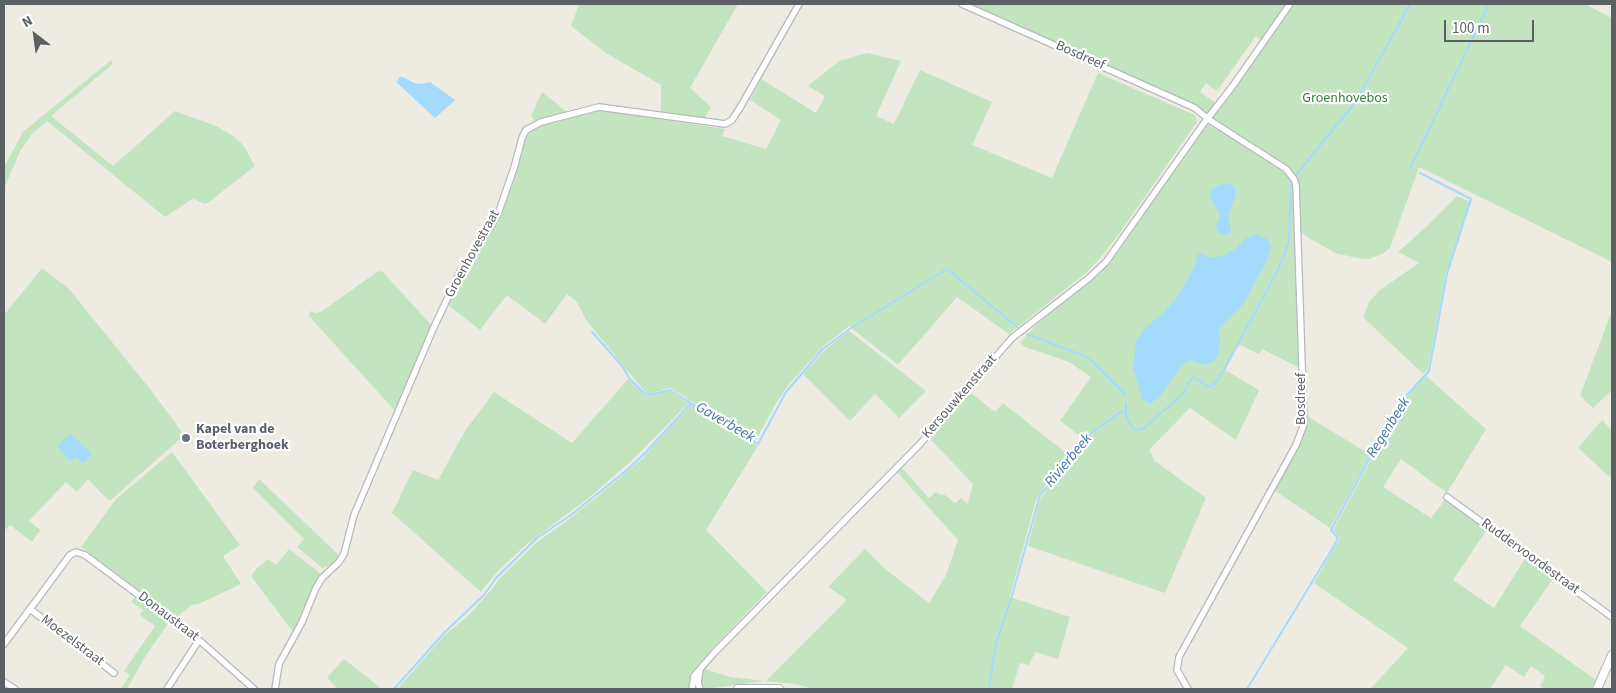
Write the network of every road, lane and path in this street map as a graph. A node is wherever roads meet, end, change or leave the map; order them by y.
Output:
1 (799, 4) edge
2 (962, 4) edge
3 (1290, 4) edge
4 (1208, 119) junction
5 (1447, 496) dead end
6 (30, 609) junction
7 (1612, 617) edge
8 (199, 640) junction
9 (4, 644) edge
10 (1612, 655) edge
11 (700, 669) junction
12 (114, 673) dead end
13 (4, 682) edge
14 (15, 689) edge
15 (167, 689) edge
16 (254, 689) edge
17 (275, 689) edge
18 (692, 689) edge
19 (700, 689) edge
20 (738, 689) edge
21 (779, 689) edge
22 (1188, 689) edge
23 (1597, 689) edge

1 - 17 street, Groenhovestraat
2 - 4 street, Bosdreef
3 - 4 street
4 - 11 street, Kersouwkenstraat
4 - 22 street, Bosdreef
5 - 7 street, Ruddervoordestraat
6 - 8 street, Donaustraat
6 - 9 street
6 - 12 street, Moezelstraat
8 - 15 street
8 - 16 street, Donaustraat
10 - 23 street
11 - 18 street, Kersouwkenstraat
11 - 19 street
13 - 14 street
20 - 21 street

